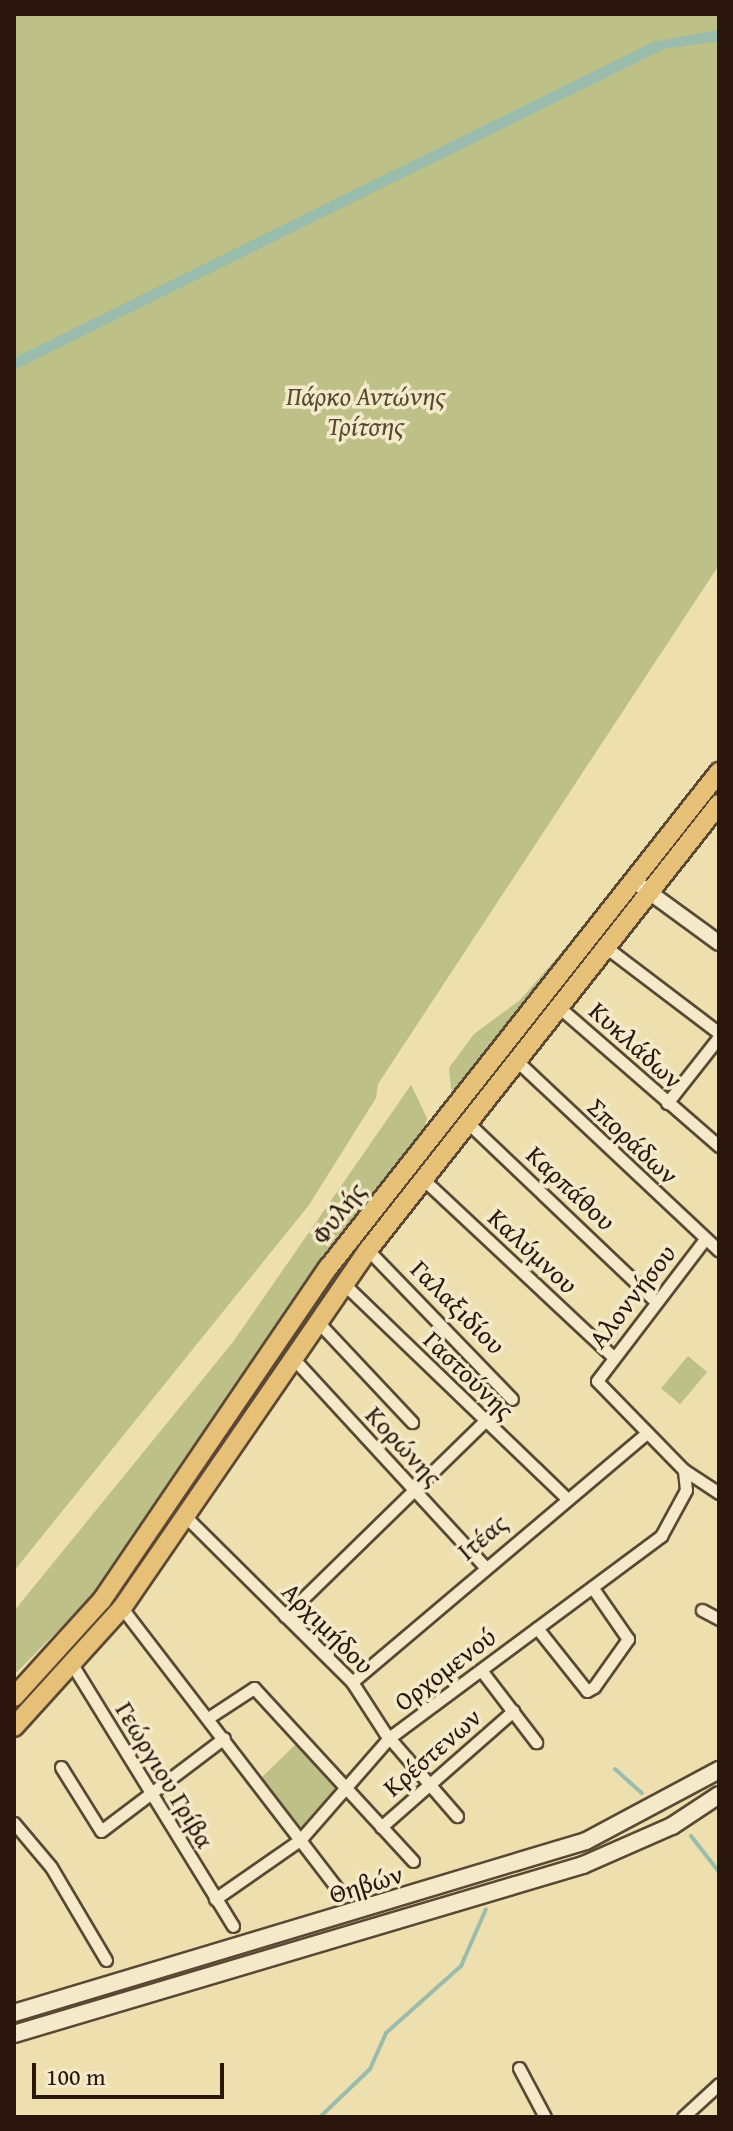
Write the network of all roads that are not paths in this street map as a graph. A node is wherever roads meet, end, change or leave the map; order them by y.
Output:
1 (719, 772) edge
2 (719, 804) edge
3 (641, 887) junction
4 (719, 943) edge
5 (607, 948) junction
6 (560, 1008) junction
7 (719, 1035) edge
8 (517, 1061) junction
9 (667, 1103) junction
10 (461, 1116) junction
11 (719, 1146) edge
12 (423, 1179) junction
13 (705, 1239) junction
14 (368, 1250) junction
15 (719, 1251) edge
16 (344, 1284) junction
17 (656, 1302) junction
18 (317, 1321) junction
19 (612, 1356) junction
20 (292, 1357) junction
21 (512, 1399) dead end
22 (485, 1421) junction
23 (412, 1422) dead end
24 (647, 1433) junction
25 (688, 1473) junction
26 (415, 1490) junction
27 (717, 1492) edge
28 (565, 1497) junction
29 (186, 1517) junction
30 (483, 1565) junction
31 (592, 1587) junction
32 (122, 1608) junction
33 (702, 1610) dead end
34 (285, 1616) junction
35 (719, 1619) edge
36 (537, 1628) junction
37 (58, 1650) junction
38 (73, 1663) junction
39 (481, 1670) junction
40 (352, 1682) junction
41 (14, 1697) edge
42 (513, 1711) junction
43 (208, 1718) junction
44 (14, 1727) edge
45 (224, 1738) junction
46 (389, 1738) junction
47 (536, 1742) dead end
48 (61, 1767) dead end
49 (719, 1770) edge
50 (426, 1782) junction
51 (347, 1786) junction
52 (149, 1796) junction
53 (717, 1798) edge
54 (457, 1816) dead end
55 (14, 1823) edge
56 (381, 1827) junction
57 (300, 1840) junction
58 (413, 1861) dead end
59 (338, 1889) dead end
60 (215, 1899) junction
61 (233, 1926) dead end
62 (106, 1960) dead end
63 (14, 2013) edge
64 (14, 2034) edge
65 (519, 2068) dead end
66 (719, 2084) edge
67 (545, 2117) edge
68 (683, 2117) edge

1 - 3 main road, Φυλής
2 - 3 main road, Φυλής
3 - 4 street
3 - 5 main road, Φυλής
3 - 10 main road, Φυλής
5 - 6 main road, Φυλής
5 - 7 street
6 - 8 main road, Φυλής
6 - 9 street, Κυκλάδων
7 - 9 street
8 - 10 main road, Φυλής
8 - 13 street, Σποράδων
9 - 11 street, Κυκλάδων
10 - 12 main road, Φυλής
10 - 17 street, Καρπάθου
10 - 37 main road, Φυλής
12 - 14 main road, Φυλής
12 - 19 street, Καλύμνου
13 - 15 street, Σποράδων
13 - 17 street, Αλοννήσου
14 - 16 main road, Φυλής
14 - 21 street, Γαλαξιδίου
16 - 18 main road, Φυλής
16 - 22 street, Γαστούνης
17 - 19 street, Αλοννήσου
18 - 20 main road, Φυλής
18 - 23 street
19 - 24 street, Αλοννήσου
20 - 26 street, Κορώνης
20 - 29 main road, Φυλής
22 - 26 street
22 - 28 street, Γαστούνης
24 - 25 street
24 - 28 street, Ιτέας
25 - 27 street
25 - 31 street, Ορχομενού
26 - 30 street, Κορώνης
26 - 34 street
28 - 30 street, Ιτέας
29 - 32 main road, Φυλής
29 - 34 street, Αρχιμήδου
30 - 40 street, Ιτέας
31 - 36 street, Ορχομενού
31 - 36 street
32 - 38 main road, Φυλής
32 - 43 street
33 - 35 street
34 - 40 street, Αρχιμήδου
36 - 39 street, Ορχομενού
37 - 38 street, Γεώργιου Γρίβα
37 - 41 main road, Φυλής
38 - 44 main road, Φυλής
38 - 52 street, Γεώργιου Γρίβα
39 - 42 street
39 - 46 street, Ορχομενού
40 - 46 street, Αρχιμήδου
42 - 47 street
42 - 50 street, Κρέστενων
43 - 45 street
43 - 51 street
45 - 52 street
45 - 57 street
46 - 50 street, Αρχιμήδου
46 - 51 street, Ορχομενού
48 - 52 street
49 - 63 main road, Θηβών
50 - 54 street, Αρχιμήδου
50 - 56 street, Κρέστενων
51 - 56 street
51 - 57 street, Ορχομενού
52 - 60 street, Γεώργιου Γρίβα
53 - 64 main road, Θηβών
55 - 62 street
56 - 58 street
57 - 59 street
57 - 60 street, Ορχομενού
60 - 61 street, Γεώργιου Γρίβα
65 - 67 street
66 - 68 street

